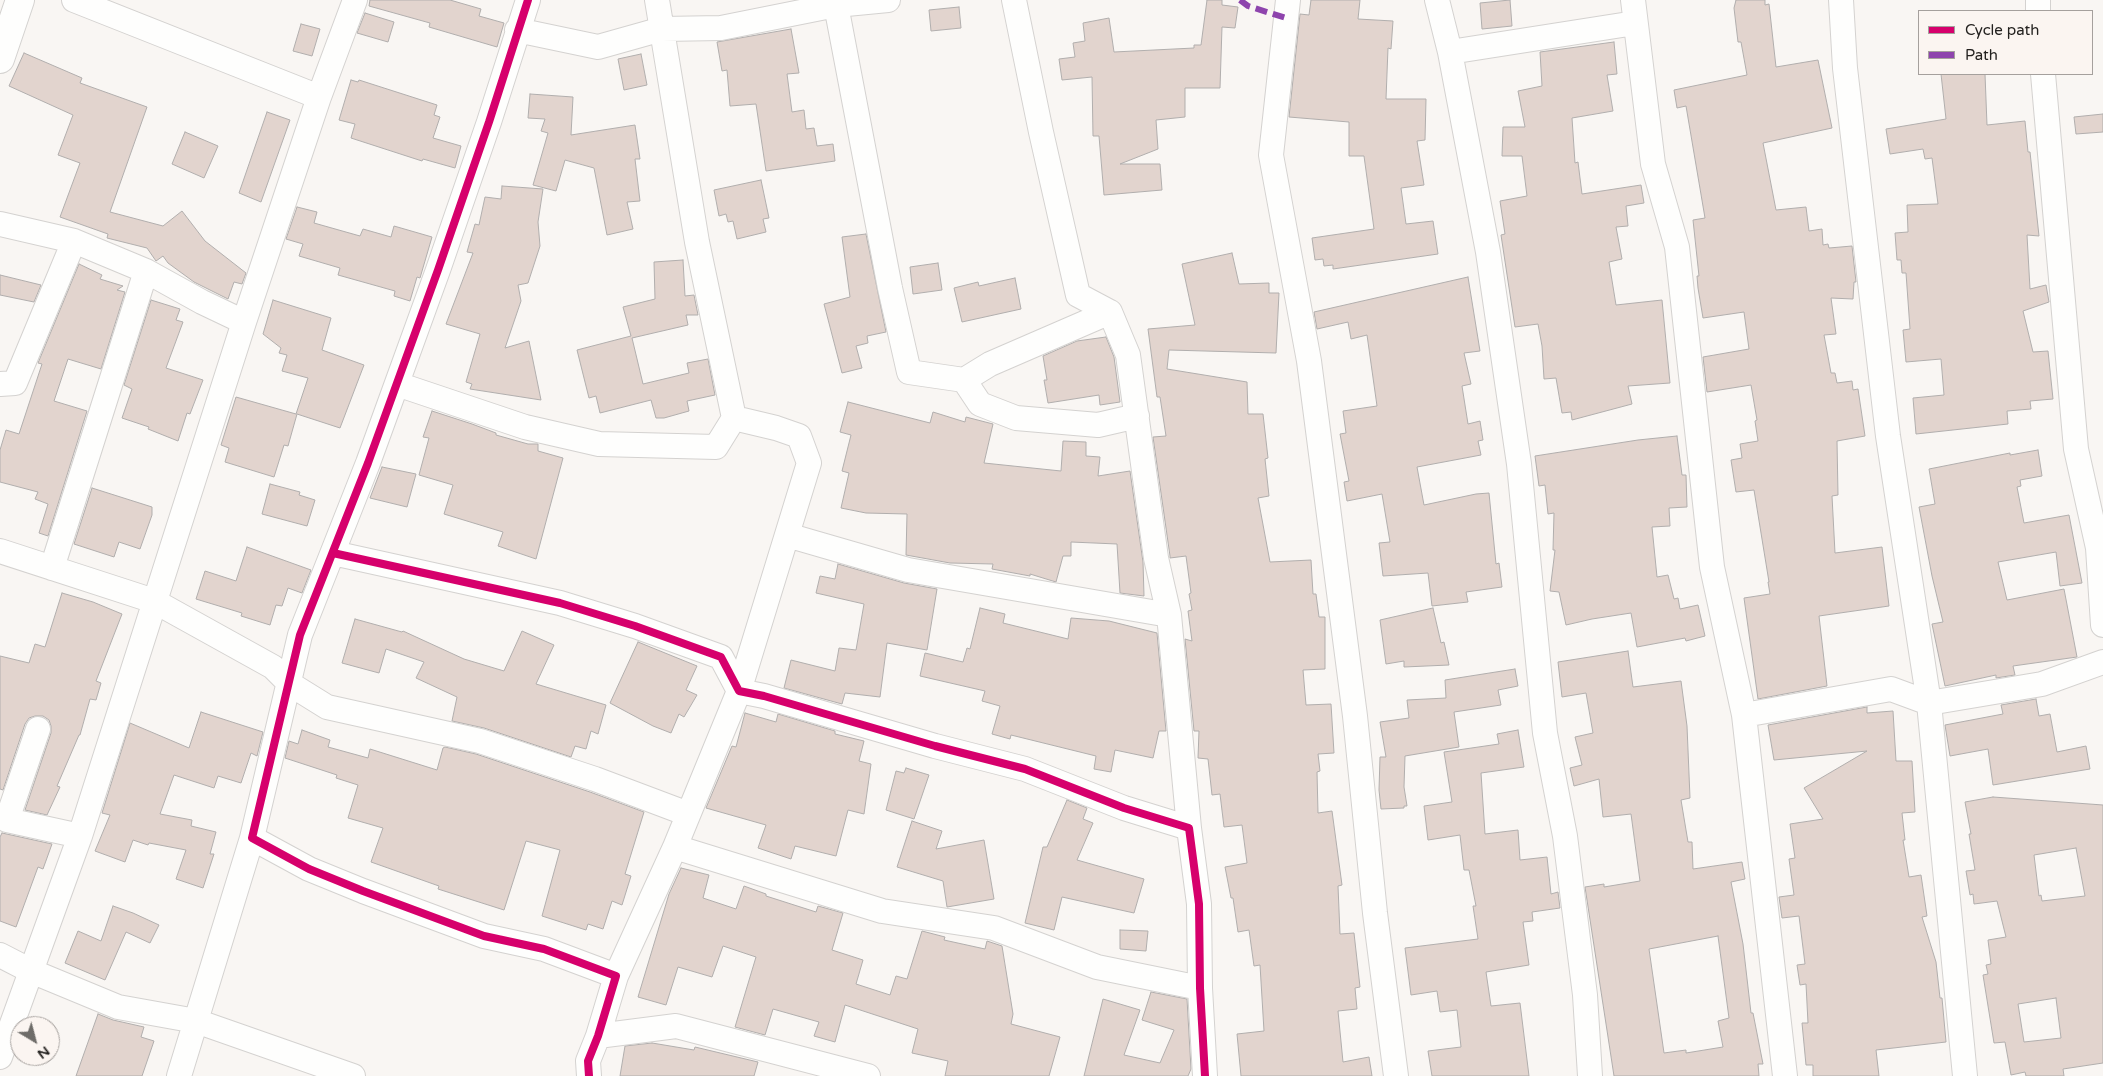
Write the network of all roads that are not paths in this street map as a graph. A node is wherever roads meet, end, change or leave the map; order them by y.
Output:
1 (20, 0) edge
2 (74, 0) edge
3 (354, 0) edge
4 (528, 0) edge
5 (657, 0) edge
6 (888, 0) edge
7 (1014, 0) edge
8 (1288, 0) edge
9 (1438, 0) edge
10 (1841, 0) edge
11 (836, 3) edge
12 (1634, 12) edge
13 (662, 29) junction
14 (517, 30) junction
15 (1450, 52) junction
16 (0, 59) edge
17 (2043, 75) edge
18 (319, 98) junction
19 (0, 224) edge
20 (74, 241) junction
21 (146, 270) junction
22 (1110, 312) junction
23 (244, 322) junction
24 (964, 380) junction
25 (0, 384) edge
26 (397, 384) junction
27 (1137, 416) junction
28 (734, 418) junction
29 (787, 535) junction
30 (0, 551) edge
31 (333, 553) junction
32 (52, 568) junction
33 (154, 601) junction
34 (1168, 615) junction
35 (2103, 625) edge
36 (2103, 662) edge
37 (290, 684) junction
38 (739, 691) junction
39 (1930, 703) junction
40 (1744, 715) junction
41 (38, 729) dead end
42 (688, 814) junction
43 (3, 818) edge
44 (1189, 828) junction
45 (80, 836) junction
46 (252, 838) junction
47 (676, 846) junction
48 (0, 955) edge
49 (32, 971) junction
50 (616, 976) junction
51 (1200, 988) junction
52 (196, 1021) junction
53 (598, 1036) junction
54 (0, 1057) edge
55 (179, 1076) edge
56 (353, 1076) edge
57 (589, 1076) edge
58 (868, 1076) edge
59 (1204, 1076) edge
60 (1396, 1076) edge
61 (1590, 1076) edge
62 (1785, 1076) edge
63 (1965, 1076) edge

1 - 16 main road
2 - 18 street
3 - 18 street
4 - 14 street
5 - 13 street
6 - 11 street
7 - 22 street
8 - 60 street
9 - 15 street
10 - 39 street
11 - 13 street
11 - 24 street
12 - 15 street
12 - 40 street
13 - 14 street
13 - 28 street
14 - 26 street
15 - 61 street
17 - 35 street
18 - 23 street
19 - 20 street
20 - 21 street
20 - 25 street
21 - 23 street
21 - 32 street
22 - 24 street
22 - 27 street
23 - 33 street
24 - 27 street
26 - 28 street
26 - 31 street
27 - 34 street
28 - 29 street
29 - 34 street
29 - 38 street
30 - 32 street
31 - 37 street
31 - 38 street
32 - 33 street
33 - 37 street
33 - 45 street
34 - 44 street
36 - 39 street
37 - 42 street
37 - 46 street
38 - 42 street
38 - 44 street
39 - 40 street
39 - 63 street
40 - 62 street
41 - 43 street
42 - 47 street
43 - 45 street
44 - 51 street
45 - 49 street
46 - 50 street
46 - 52 street
47 - 50 street
47 - 51 street
48 - 49 street
49 - 52 street
49 - 54 street
50 - 53 street
51 - 59 street
52 - 55 street
52 - 56 street
53 - 57 street
53 - 58 street

